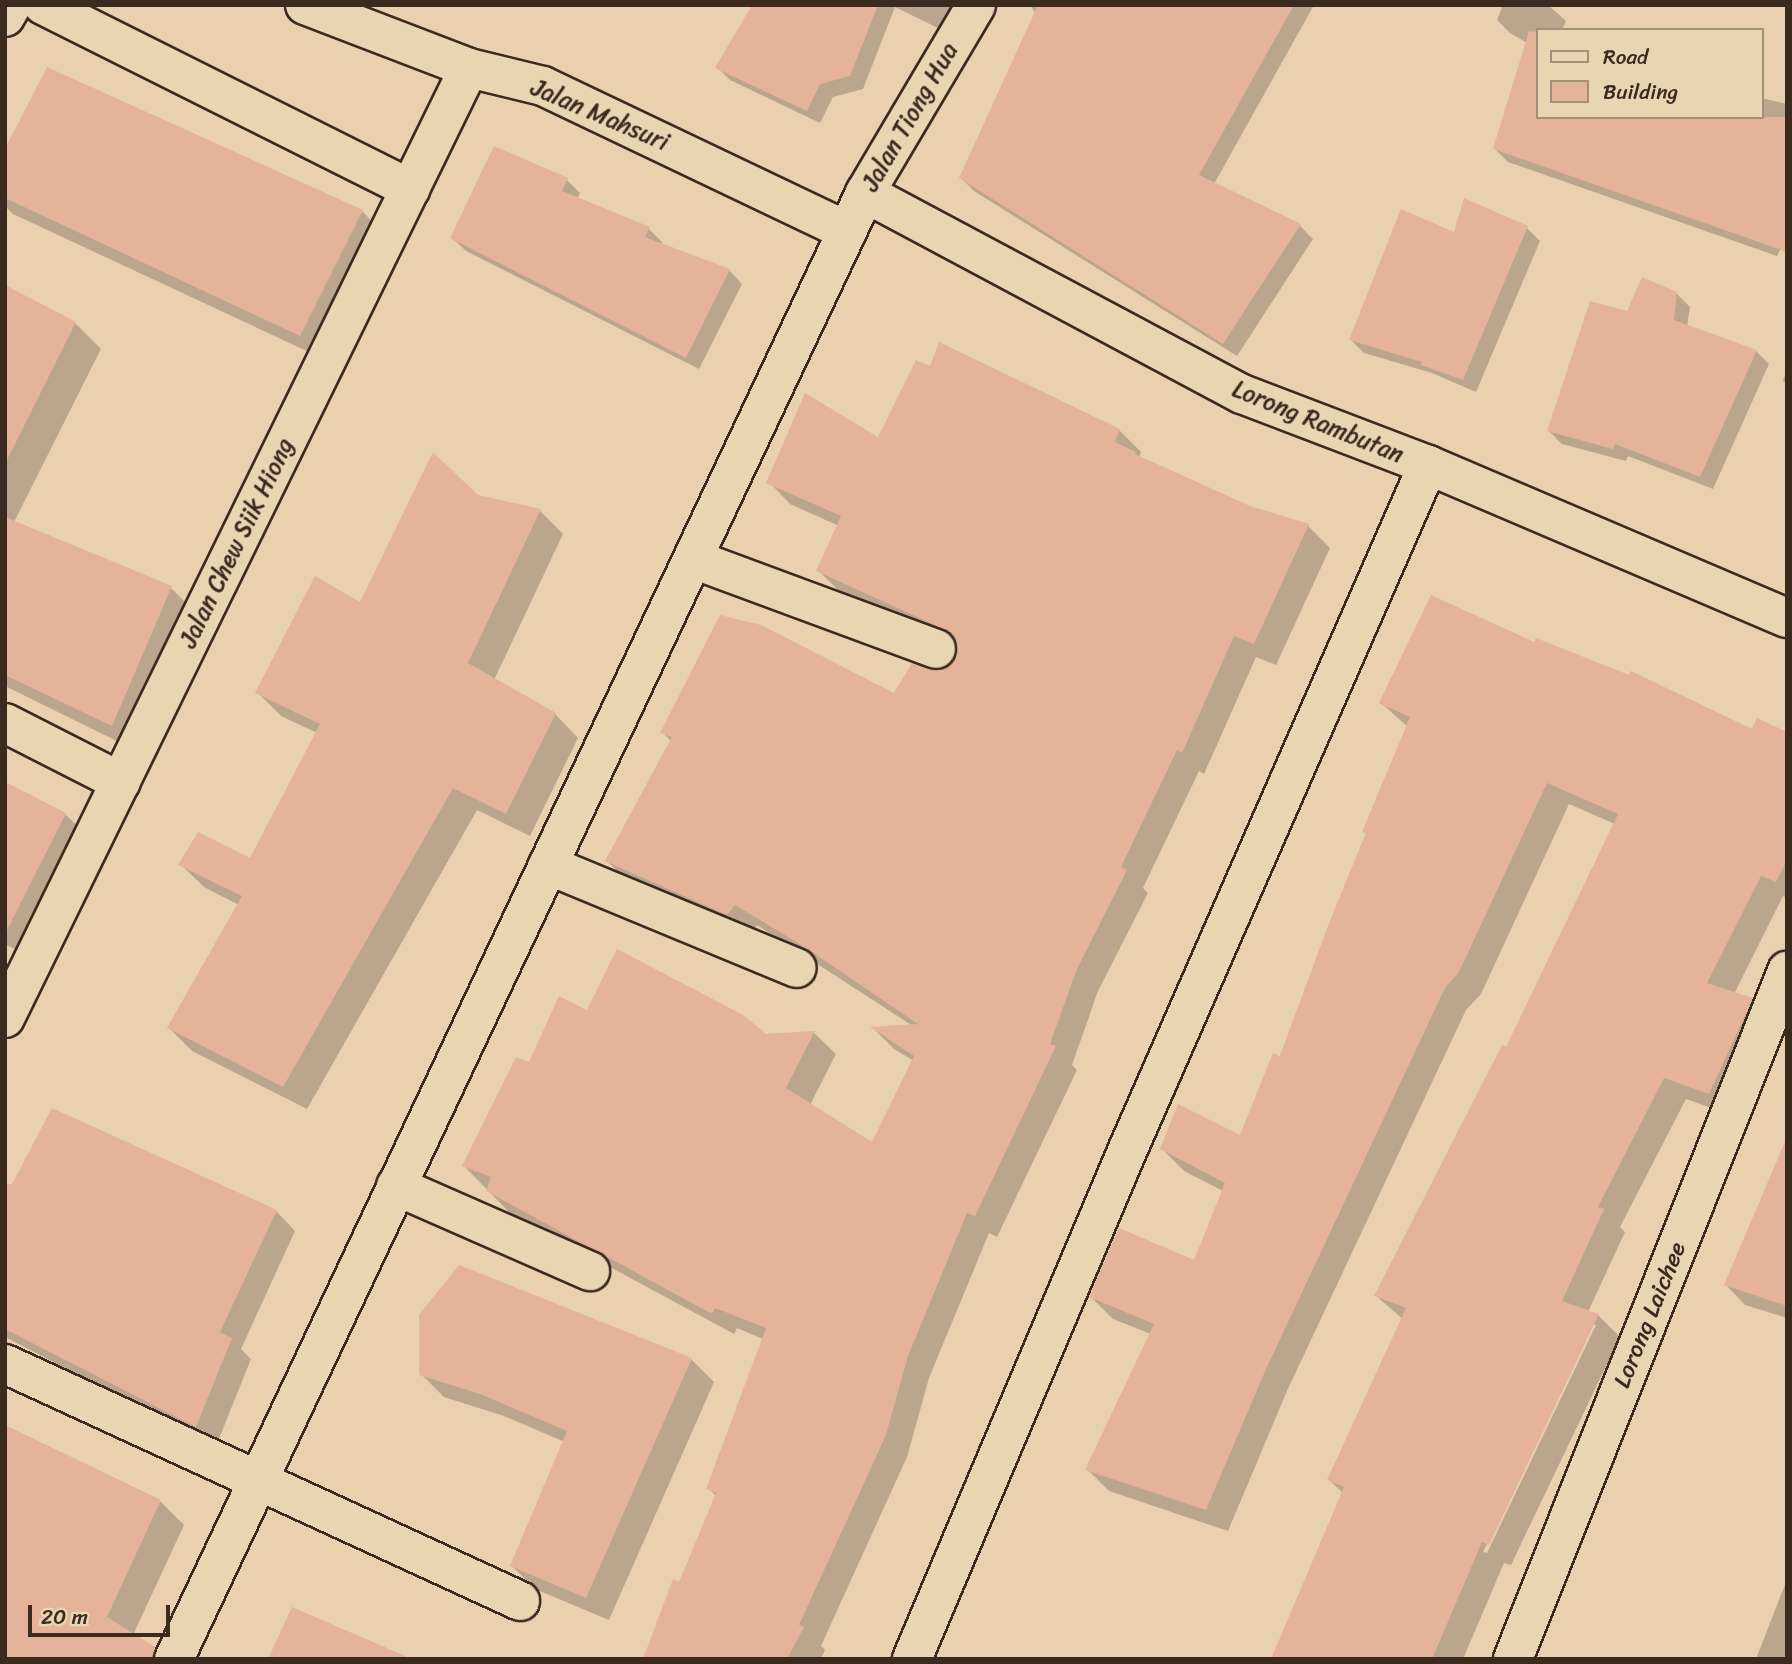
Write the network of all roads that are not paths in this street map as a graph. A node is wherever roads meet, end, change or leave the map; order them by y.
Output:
1 (12, 5) edge
2 (43, 5) edge
3 (976, 5) edge
4 (321, 8) edge
5 (5, 18) edge
6 (469, 68) junction
7 (410, 189) junction
8 (865, 193) junction
9 (847, 231) junction
10 (1428, 465) junction
11 (692, 559) junction
12 (1787, 618) edge
13 (936, 649) dead end
14 (5, 723) edge
15 (121, 782) junction
16 (548, 865) junction
17 (797, 968) dead end
18 (1787, 971) edge
19 (5, 1018) edge
20 (396, 1186) junction
21 (590, 1271) dead end
22 (5, 1364) edge
23 (258, 1479) junction
24 (520, 1601) dead end
25 (174, 1659) edge
26 (912, 1659) edge
27 (1513, 1659) edge

1 - 5 street
2 - 7 street
3 - 8 street, Jalan Tiong Hua
4 - 6 street, Jalan Mahsuri
6 - 7 street, Jalan Chew Siik Hiong
6 - 9 street, Jalan Mahsuri
7 - 15 street, Jalan Chew Siik Hiong
8 - 9 street, Jalan Tiong Hua
8 - 10 street, Lorong Rambutan
9 - 11 street, Jalan Tiong Hua
10 - 12 street, Lorong Rambutan
10 - 26 street
11 - 13 street
11 - 16 street, Jalan Tiong Hua
14 - 15 street
15 - 19 street, Jalan Chew Siik Hiong
16 - 17 street
16 - 20 street, Jalan Tiong Hua
18 - 27 street, Lorong Laichee
20 - 21 street
20 - 23 street, Jalan Tiong Hua
22 - 23 street
23 - 24 street
23 - 25 street, Jalan Tiong Hua

